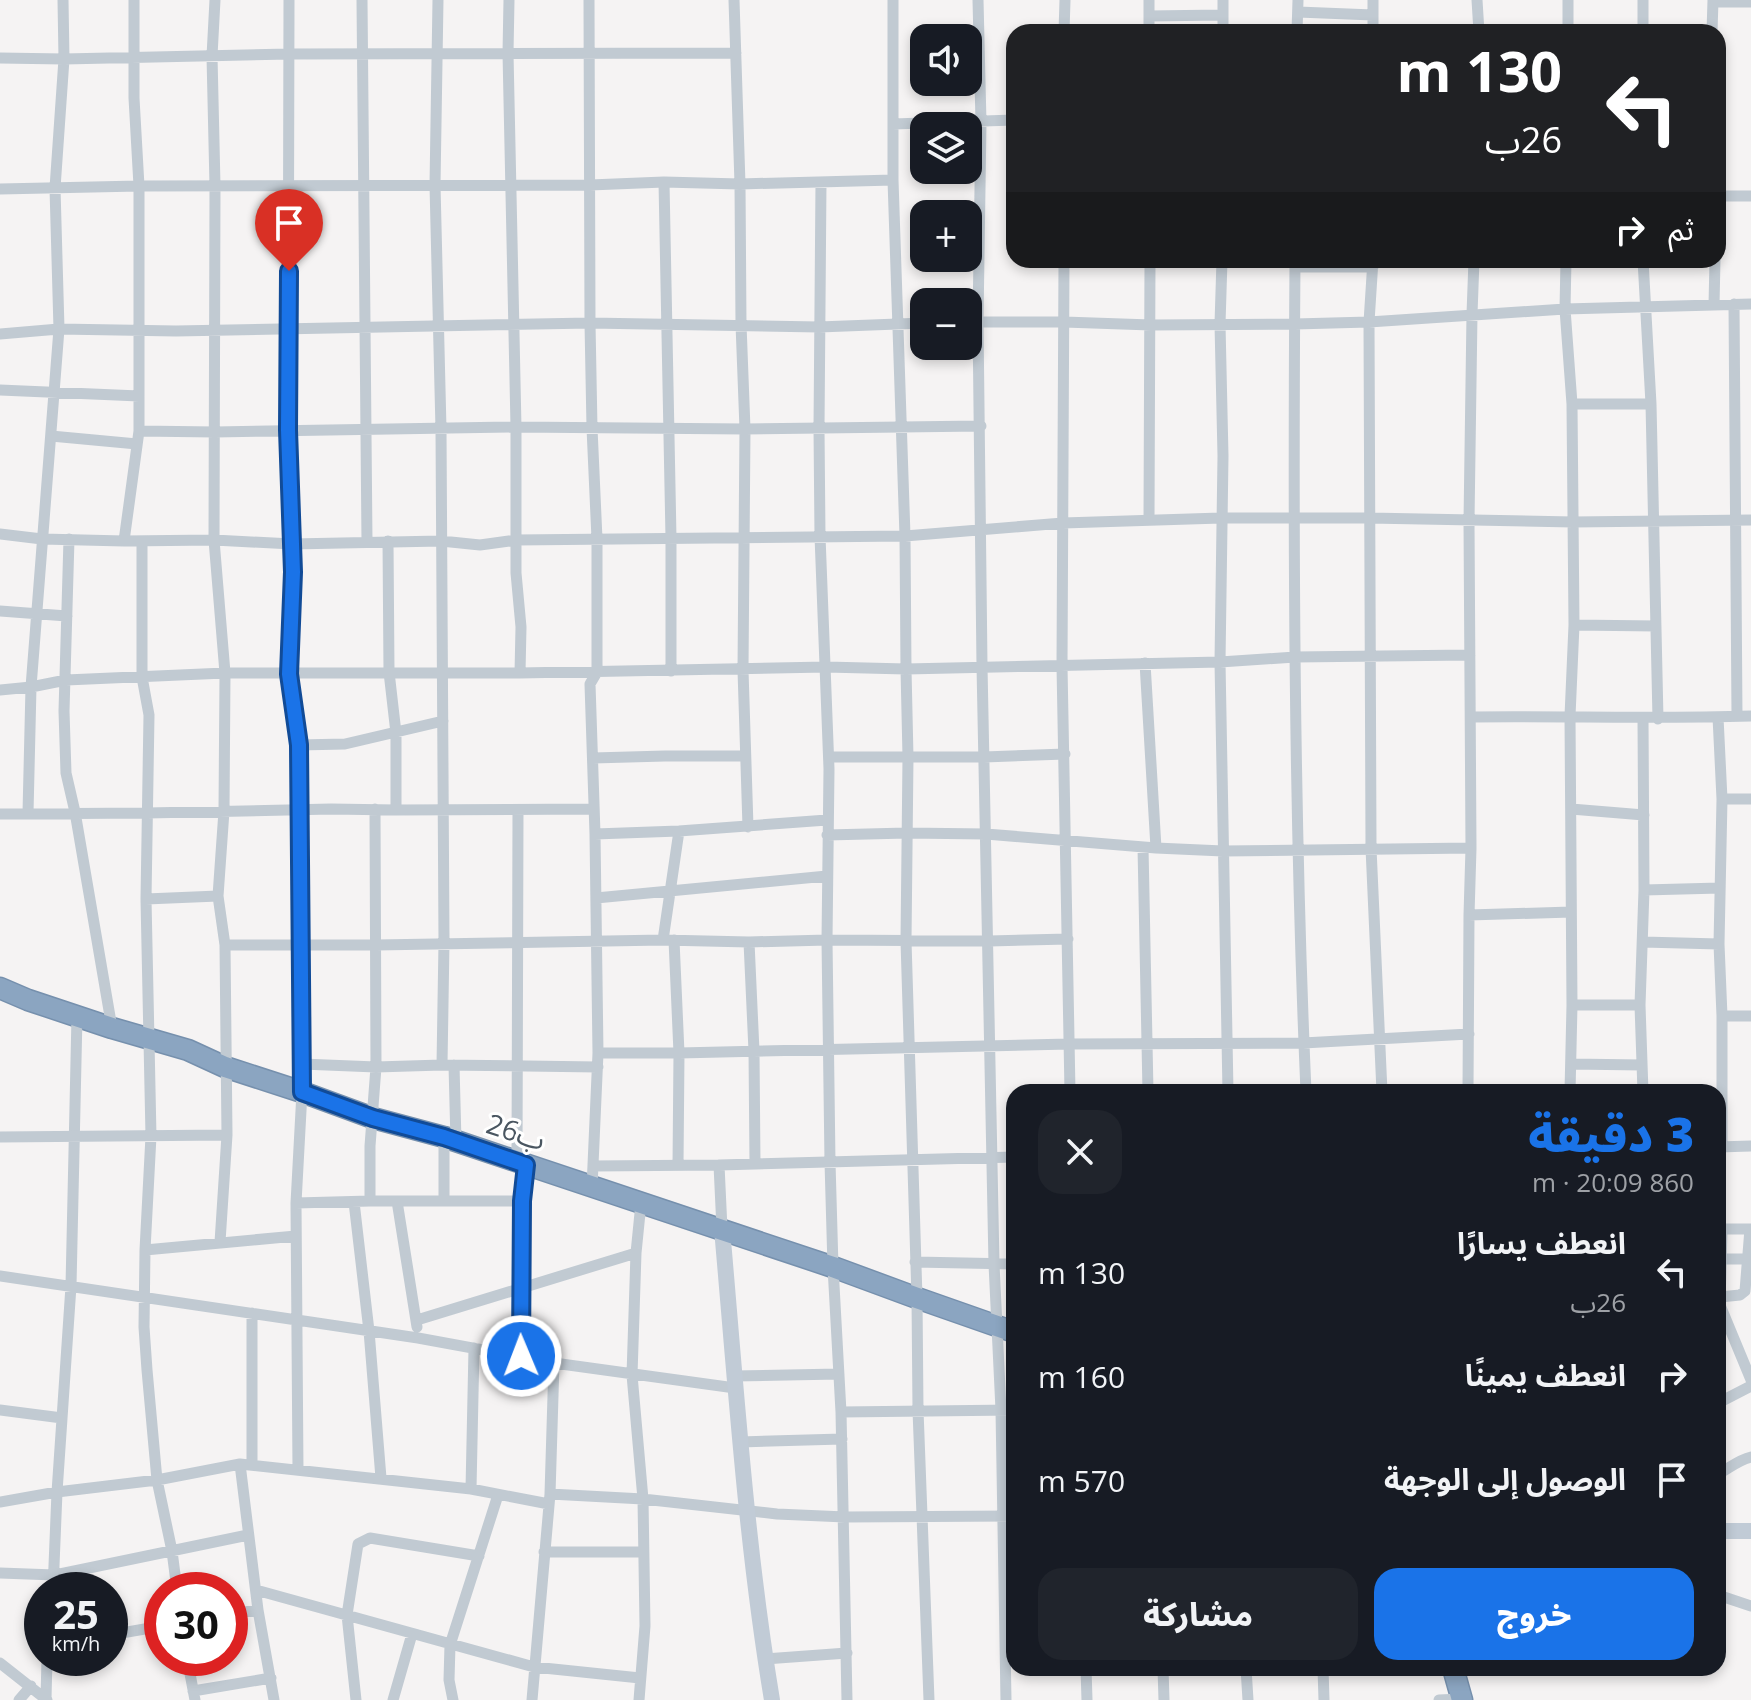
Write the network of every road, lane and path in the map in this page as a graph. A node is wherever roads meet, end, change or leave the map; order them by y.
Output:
1 (63, 0) edge
2 (134, 0) edge
3 (215, 0) edge
4 (289, 0) edge
5 (362, 0) edge
6 (438, 0) edge
7 (509, 0) edge
8 (589, 0) edge
9 (734, 0) edge
10 (893, 0) edge
11 (978, 0) edge
12 (1065, 0) edge
13 (1149, 0) edge
14 (1223, 0) edge
15 (1373, 0) edge
16 (1477, 0) edge
17 (1568, 0) edge
18 (1643, 0) edge
19 (1713, 1) edge
20 (1751, 2) edge
21 (1298, 6) edge
22 (1222, 15) junction
23 (1373, 15) junction
24 (1149, 16) junction
25 (1064, 24) edge
26 (1149, 24) edge
27 (1223, 24) edge
28 (1373, 24) edge
29 (1478, 24) edge
30 (1568, 24) edge
31 (1643, 24) edge
32 (1712, 24) edge
33 (508, 53) junction
34 (590, 53) junction
35 (736, 53) junction
36 (289, 54) junction
37 (363, 54) junction
38 (437, 54) junction
39 (212, 56) junction
40 (134, 57) junction
41 (0, 58) edge
42 (64, 59) junction
43 (981, 112) edge
44 (1006, 120) edge
45 (982, 122) edge
46 (893, 124) junction
47 (910, 124) edge
48 (893, 180) junction
49 (664, 182) junction
50 (821, 182) junction
51 (740, 184) junction
52 (979, 184) edge
53 (435, 185) junction
54 (512, 185) junction
55 (590, 185) junction
56 (139, 186) junction
57 (215, 186) junction
58 (289, 186) junction
59 (362, 186) junction
60 (55, 188) junction
61 (0, 189) edge
62 (1726, 196) edge
63 (1751, 196) edge
64 (1064, 268) edge
65 (1150, 268) edge
66 (1222, 268) edge
67 (1295, 268) edge
68 (1373, 268) edge
69 (1474, 268) edge
70 (1566, 268) edge
71 (1643, 268) edge
72 (1715, 268) edge
73 (974, 288) edge
74 (1734, 304) junction
75 (1751, 304) edge
76 (1714, 305) junction
77 (1645, 306) junction
78 (1565, 309) junction
79 (1472, 314) junction
80 (982, 322) edge
81 (1064, 322) junction
82 (1369, 322) junction
83 (590, 323) junction
84 (666, 323) junction
85 (899, 323) junction
86 (910, 323) edge
87 (514, 324) junction
88 (741, 324) junction
89 (1220, 324) junction
90 (1295, 324) junction
91 (1151, 325) junction
92 (438, 327) junction
93 (819, 327) junction
94 (289, 328) junction
95 (365, 328) junction
96 (59, 329) junction
97 (216, 330) junction
98 (138, 331) junction
99 (0, 334) edge
100 (976, 360) edge
101 (0, 390) edge
102 (54, 392) junction
103 (139, 396) junction
104 (1572, 404) junction
105 (1651, 404) junction
106 (981, 426) junction
107 (516, 427) junction
108 (902, 427) junction
109 (592, 428) junction
110 (669, 428) junction
111 (819, 428) junction
112 (441, 429) junction
113 (745, 429) junction
114 (288, 430) junction
115 (366, 430) junction
116 (139, 431) junction
117 (215, 432) junction
118 (51, 436) junction
119 (137, 444) junction
120 (1221, 518) junction
121 (1295, 518) junction
122 (1369, 518) junction
123 (1149, 520) junction
124 (1654, 520) junction
125 (1736, 520) junction
126 (1751, 520) edge
127 (1469, 521) junction
128 (1573, 522) junction
129 (1063, 523) junction
130 (982, 529) junction
131 (0, 534) edge
132 (745, 536) junction
133 (820, 536) junction
134 (905, 536) junction
135 (671, 538) junction
136 (42, 539) junction
137 (69, 539) junction
138 (597, 539) junction
139 (214, 540) junction
140 (516, 540) junction
141 (124, 541) junction
142 (388, 541) junction
143 (441, 541) junction
144 (142, 542) junction
145 (367, 542) junction
146 (292, 544) junction
147 (0, 611) edge
148 (36, 615) junction
149 (67, 616) junction
150 (1574, 625) junction
151 (1656, 626) junction
152 (1470, 655) junction
153 (1295, 657) junction
154 (1370, 657) junction
155 (1220, 662) junction
156 (1145, 663) junction
157 (982, 666) junction
158 (1062, 666) junction
159 (826, 667) junction
160 (906, 669) junction
161 (743, 670) junction
162 (671, 671) junction
163 (389, 672) junction
164 (442, 672) junction
165 (597, 672) junction
166 (225, 673) junction
167 (520, 673) junction
168 (289, 674) junction
169 (142, 677) junction
170 (66, 680) junction
171 (31, 687) junction
172 (0, 690) edge
173 (1570, 716) junction
174 (1737, 716) junction
175 (1751, 716) edge
176 (1472, 717) junction
177 (1718, 717) junction
178 (1643, 718) junction
179 (1658, 719) junction
180 (443, 721) junction
181 (396, 733) junction
182 (299, 745) junction
183 (1065, 754) junction
184 (745, 756) junction
185 (829, 757) junction
186 (908, 757) junction
187 (984, 757) junction
188 (593, 758) junction
189 (1722, 799) junction
190 (1751, 799) edge
191 (375, 809) junction
192 (594, 809) junction
193 (1571, 809) junction
194 (298, 810) junction
195 (396, 810) junction
196 (443, 810) junction
197 (518, 810) junction
198 (224, 811) junction
199 (75, 812) junction
200 (28, 813) junction
201 (147, 813) junction
202 (0, 814) edge
203 (1644, 815) junction
204 (827, 820) junction
205 (748, 827) junction
206 (679, 831) junction
207 (907, 833) junction
208 (595, 834) junction
209 (986, 834) junction
210 (827, 835) junction
211 (1066, 839) junction
212 (1143, 847) junction
213 (1156, 848) junction
214 (1371, 848) junction
215 (1471, 848) junction
216 (1297, 849) junction
217 (1223, 851) junction
218 (827, 876) junction
219 (1720, 888) junction
220 (1644, 890) junction
221 (670, 891) junction
222 (218, 896) junction
223 (596, 898) junction
224 (146, 899) junction
225 (1571, 912) junction
226 (1469, 915) junction
227 (1068, 939) junction
228 (669, 940) junction
229 (827, 940) junction
230 (906, 941) junction
231 (989, 941) junction
232 (444, 942) junction
233 (518, 942) junction
234 (595, 942) junction
235 (749, 942) junction
236 (1643, 942) junction
237 (300, 944) junction
238 (1719, 944) junction
239 (225, 945) junction
240 (376, 945) junction
241 (0, 988) edge
242 (1572, 1005) junction
243 (1640, 1005) junction
244 (77, 1016) junction
245 (1722, 1016) junction
246 (1751, 1016) edge
247 (112, 1028) junction
248 (1469, 1034) junction
249 (1380, 1039) junction
250 (150, 1040) junction
251 (1226, 1043) junction
252 (1303, 1043) junction
253 (1069, 1044) junction
254 (1147, 1044) junction
255 (990, 1046) junction
256 (910, 1048) junction
257 (829, 1049) junction
258 (754, 1051) junction
259 (598, 1053) junction
260 (679, 1053) junction
261 (302, 1064) junction
262 (1571, 1064) junction
263 (448, 1065) junction
264 (1642, 1065) junction
265 (518, 1066) junction
266 (225, 1067) junction
267 (376, 1067) junction
268 (598, 1067) junction
269 (1070, 1084) edge
270 (1148, 1084) edge
271 (1228, 1084) edge
272 (1306, 1084) edge
273 (1382, 1084) edge
274 (1468, 1084) edge
275 (1570, 1084) edge
276 (1643, 1084) edge
277 (1721, 1084) edge
278 (302, 1092) junction
279 (373, 1118) junction
280 (227, 1135) junction
281 (76, 1136) junction
282 (151, 1136) junction
283 (0, 1137) edge
284 (450, 1140) junction
285 (1751, 1146) edge
286 (1726, 1147) edge
287 (1006, 1157) edge
288 (993, 1158) junction
289 (913, 1160) junction
290 (830, 1162) junction
291 (521, 1164) junction
292 (755, 1164) junction
293 (678, 1165) junction
294 (719, 1165) junction
295 (593, 1166) junction
296 (592, 1187) junction
297 (370, 1201) junction
298 (397, 1201) junction
299 (444, 1201) junction
300 (522, 1201) junction
301 (354, 1202) junction
302 (296, 1203) junction
303 (641, 1203) junction
304 (722, 1229) junction
305 (1726, 1229) edge
306 (1751, 1229) edge
307 (296, 1236) junction
308 (220, 1242) junction
309 (145, 1250) junction
310 (636, 1253) junction
311 (1726, 1259) edge
312 (1749, 1259) junction
313 (915, 1262) junction
314 (994, 1264) junction
315 (1006, 1264) edge
316 (833, 1267) junction
317 (0, 1276) edge
318 (71, 1286) junction
319 (521, 1288) junction
320 (144, 1297) junction
321 (1726, 1297) edge
322 (917, 1298) junction
323 (252, 1313) junction
324 (297, 1320) junction
325 (417, 1320) junction
326 (1726, 1328) edge
327 (1005, 1329) edge
328 (369, 1331) junction
329 (418, 1338) junction
330 (474, 1348) junction
331 (521, 1356) junction
332 (554, 1363) junction
333 (839, 1374) junction
334 (632, 1375) junction
335 (735, 1382) junction
336 (1751, 1383) edge
337 (1726, 1398) edge
338 (0, 1410) edge
339 (918, 1410) junction
340 (1001, 1410) junction
341 (1006, 1410) edge
342 (841, 1412) junction
343 (62, 1418) junction
344 (842, 1439) junction
345 (740, 1442) junction
346 (1751, 1457) edge
347 (246, 1464) junction
348 (298, 1470) junction
349 (1726, 1470) edge
350 (381, 1478) junction
351 (157, 1480) junction
352 (1006, 1486) edge
353 (471, 1489) junction
354 (57, 1492) junction
355 (498, 1495) junction
356 (550, 1499) junction
357 (643, 1499) junction
358 (0, 1502) edge
359 (747, 1511) junction
360 (923, 1516) junction
361 (1006, 1516) edge
362 (845, 1517) junction
363 (1726, 1531) edge
364 (1751, 1531) edge
365 (248, 1535) junction
366 (172, 1551) junction
367 (544, 1552) junction
368 (643, 1552) junction
369 (479, 1556) junction
370 (55, 1572) edge
371 (70, 1572) edge
372 (175, 1572) edge
373 (0, 1573) edge
374 (24, 1574) edge
375 (256, 1590) junction
376 (1726, 1598) edge
377 (1751, 1606) edge
378 (258, 1610) junction
379 (248, 1611) edge
380 (347, 1615) junction
381 (412, 1634) junction
382 (450, 1645) junction
383 (847, 1653) junction
384 (765, 1659) junction
385 (0, 1663) edge
386 (534, 1667) junction
387 (47, 1676) edge
388 (190, 1676) edge
389 (1006, 1676) edge
390 (1086, 1676) edge
391 (1163, 1676) edge
392 (1246, 1676) edge
393 (1323, 1676) edge
394 (1455, 1676) edge
395 (271, 1678) junction
396 (640, 1678) junction
397 (31, 1686) junction
398 (194, 1696) edge
399 (47, 1699) edge
400 (19, 1700) edge
401 (274, 1700) edge
402 (356, 1700) edge
403 (393, 1700) edge
404 (453, 1700) edge
405 (532, 1700) edge
406 (639, 1700) edge
407 (772, 1700) edge
408 (847, 1700) edge
409 (929, 1700) edge
410 (1006, 1700) edge
411 (1087, 1700) edge
412 (1164, 1700) edge
413 (1248, 1700) edge
414 (1324, 1700) edge
415 (1439, 1700) edge
416 (1462, 1700) edge

1 - 42 street
2 - 40 street
3 - 39 street
4 - 36 street
5 - 37 street
6 - 38 street
7 - 33 street
8 - 34 street
9 - 35 street
10 - 46 street
11 - 43 street
12 - 25 street
13 - 24 street
14 - 22 street
15 - 23 street
16 - 29 street
17 - 30 street
18 - 31 street
19 - 20 street
19 - 32 street
21 - 23 street
22 - 24 street
22 - 27 street
23 - 28 street
24 - 26 street
33 - 34 street
33 - 38 street
33 - 54 street
34 - 35 street
34 - 55 street
35 - 51 street
36 - 37 street
36 - 39 street
36 - 58 street
37 - 38 street
37 - 59 street
38 - 53 street
39 - 40 street
39 - 57 street
40 - 42 street
40 - 56 street
41 - 42 street
42 - 60 street
44 - 45 street
46 - 47 street
46 - 48 street
48 - 50 street
48 - 85 street
49 - 51 street
49 - 55 street
49 - 84 street
50 - 51 street
50 - 93 street
51 - 88 street
52 - 73 street
53 - 54 street
53 - 59 street
53 - 92 street
54 - 55 street
54 - 87 street
55 - 83 street
56 - 57 street
56 - 60 street
56 - 98 street
57 - 58 street
57 - 97 street
58 - 59 street
58 - 94 street
59 - 95 street
60 - 61 street
60 - 96 street
62 - 63 street
64 - 81 street
65 - 91 street
66 - 89 street
67 - 90 street
68 - 82 street
69 - 79 street
70 - 78 street
71 - 77 street
72 - 76 street
74 - 75 street
74 - 76 street
74 - 125 street
76 - 77 street
77 - 78 street
77 - 105 street
78 - 79 street
78 - 104 street
79 - 82 street
79 - 127 street
80 - 81 street
81 - 91 street
81 - 129 street
82 - 90 street
82 - 122 street
83 - 84 street
83 - 87 street
83 - 109 street
84 - 88 street
84 - 110 street
85 - 86 street
85 - 93 street
85 - 108 street
87 - 92 street
87 - 107 street
88 - 93 street
88 - 113 street
89 - 90 street
89 - 91 street
89 - 120 street
90 - 121 street
91 - 123 street
92 - 95 street
92 - 112 street
93 - 111 street
94 - 95 street
94 - 97 street
94 - 114 street
95 - 115 street
96 - 98 street
96 - 99 street
96 - 102 street
97 - 98 street
97 - 117 street
98 - 103 street
100 - 106 street
101 - 102 street
102 - 103 street
102 - 118 street
103 - 116 street
104 - 105 street
104 - 128 street
105 - 124 street
106 - 108 street
106 - 130 street
107 - 109 street
107 - 112 street
107 - 140 street
108 - 111 street
108 - 134 street
109 - 110 street
109 - 138 street
110 - 113 street
110 - 135 street
111 - 113 street
111 - 133 street
112 - 115 street
112 - 143 street
113 - 132 street
114 - 115 street
114 - 117 street
114 - 146 street
115 - 145 street
116 - 117 street
116 - 119 street
117 - 139 street
118 - 119 street
118 - 136 street
119 - 141 street
120 - 121 street
120 - 123 street
120 - 155 street
121 - 122 street
121 - 153 street
122 - 127 street
122 - 154 street
123 - 129 street
124 - 125 street
124 - 128 street
124 - 151 street
125 - 126 street
125 - 174 street
127 - 128 street
127 - 152 street
128 - 150 street
129 - 130 street
129 - 158 street
130 - 134 street
130 - 157 street
131 - 136 street
132 - 133 street
132 - 135 street
132 - 161 street
133 - 134 street
133 - 159 street
134 - 160 street
135 - 138 street
135 - 162 street
136 - 137 street
136 - 148 street
137 - 141 street
137 - 149 street
138 - 140 street
138 - 165 street
139 - 144 street
139 - 146 street
139 - 166 street
140 - 143 street
140 - 167 street
141 - 144 street
142 - 143 street
142 - 145 street
142 - 163 street
143 - 164 street
144 - 169 street
145 - 146 street
146 - 168 street
147 - 148 street
148 - 149 street
148 - 171 street
149 - 170 street
150 - 151 street
150 - 173 street
151 - 179 street
152 - 154 street
152 - 176 street
153 - 154 street
153 - 155 street
153 - 216 street
154 - 214 street
155 - 156 street
155 - 217 street
156 - 158 street
156 - 213 street
157 - 158 street
157 - 160 street
157 - 187 street
158 - 183 street
159 - 160 street
159 - 161 street
159 - 185 street
160 - 186 street
161 - 162 street
161 - 184 street
162 - 165 street
163 - 164 street
163 - 168 street
163 - 181 street
164 - 167 street
164 - 180 street
165 - 167 street
165 - 188 street
166 - 168 street
166 - 169 street
166 - 198 street
168 - 182 street
169 - 170 street
169 - 201 street
170 - 171 street
170 - 199 street
171 - 172 street
171 - 200 street
173 - 176 street
173 - 178 street
173 - 193 street
174 - 175 street
174 - 177 street
176 - 215 street
177 - 179 street
177 - 189 street
178 - 179 street
178 - 203 street
180 - 181 street
180 - 196 street
181 - 182 street
181 - 195 street
182 - 194 street
183 - 187 street
183 - 211 street
184 - 188 street
184 - 205 street
185 - 186 street
185 - 204 street
186 - 187 street
186 - 207 street
187 - 209 street
188 - 192 street
189 - 190 street
189 - 219 street
191 - 194 street
191 - 195 street
191 - 240 street
192 - 197 street
192 - 208 street
193 - 203 street
193 - 225 street
194 - 198 street
194 - 237 street
195 - 196 street
196 - 197 street
196 - 232 street
197 - 233 street
198 - 201 street
198 - 222 street
199 - 200 street
199 - 201 street
199 - 247 street
200 - 202 street
201 - 224 street
203 - 220 street
204 - 205 street
204 - 210 street
205 - 206 street
206 - 208 street
206 - 221 street
207 - 209 street
207 - 210 street
207 - 230 street
208 - 223 street
209 - 211 street
209 - 231 street
210 - 218 street
211 - 212 street
211 - 227 street
212 - 213 street
212 - 254 street
213 - 217 street
214 - 215 street
214 - 216 street
214 - 249 street
215 - 226 street
216 - 217 street
216 - 252 street
217 - 251 street
218 - 221 street
218 - 229 street
219 - 220 street
219 - 238 street
220 - 236 street
221 - 223 street
221 - 228 street
222 - 224 street
222 - 239 street
223 - 234 street
224 - 250 street
225 - 226 street
225 - 242 street
226 - 248 street
227 - 231 street
227 - 253 street
228 - 234 street
228 - 235 street
228 - 260 street
229 - 230 street
229 - 235 street
229 - 257 street
230 - 231 street
230 - 256 street
231 - 255 street
232 - 233 street
232 - 240 street
232 - 263 street
233 - 234 street
233 - 265 street
234 - 259 street
235 - 258 street
236 - 238 street
236 - 243 street
237 - 239 street
237 - 240 street
237 - 261 street
238 - 245 street
239 - 266 street
240 - 267 street
241 - 244 highway, 26ب
242 - 243 street
242 - 262 street
243 - 264 street
244 - 247 highway, 26ب
244 - 281 street
245 - 246 street
245 - 277 street
247 - 250 highway, 26ب
248 - 249 street
248 - 274 street
249 - 252 street
249 - 273 street
250 - 266 highway, 26ب
250 - 282 street
251 - 252 street
251 - 254 street
251 - 271 street
252 - 272 street
253 - 254 street
253 - 255 street
253 - 269 street
254 - 270 street
255 - 256 street
255 - 288 street
256 - 257 street
256 - 289 street
257 - 258 street
257 - 290 street
258 - 260 street
258 - 292 street
259 - 260 street
259 - 268 street
260 - 293 street
261 - 267 street
261 - 278 street
262 - 264 street
262 - 275 street
263 - 265 street
263 - 267 street
263 - 284 street
264 - 276 street
265 - 268 street
265 - 291 street
266 - 278 highway, 26ب
266 - 280 street
267 - 279 street
268 - 295 street
278 - 279 highway, 26ب
278 - 302 street
279 - 284 highway, 26ب
279 - 297 street
280 - 282 street
280 - 308 street
281 - 282 street
281 - 283 street
281 - 318 street
282 - 309 street
284 - 291 highway, 26ب
284 - 299 street
285 - 286 street
287 - 288 street
288 - 289 street
288 - 314 street
289 - 290 street
289 - 313 street
290 - 292 street
290 - 316 street
291 - 296 highway, 26ب
291 - 300 street
292 - 294 street
293 - 294 street
293 - 295 street
294 - 304 street
295 - 296 street
296 - 303 highway, 26ب
297 - 298 street
297 - 301 street
298 - 299 street
298 - 325 street
299 - 300 street
300 - 319 street
301 - 302 street
301 - 328 street
302 - 307 street
303 - 304 highway, 26ب
303 - 310 street
304 - 316 highway, 26ب
304 - 335 street
305 - 306 street
306 - 312 street
307 - 308 street
307 - 324 street
308 - 309 street
309 - 320 street
310 - 319 street
310 - 334 street
311 - 312 street
312 - 321 street
313 - 314 street
313 - 322 street
314 - 315 street
314 - 327 street
316 - 322 highway, 26ب
316 - 333 street
317 - 318 street
318 - 320 street
318 - 343 street
319 - 325 street
319 - 331 street
320 - 323 street
320 - 351 street
322 - 327 highway, 26ب
322 - 339 street
323 - 324 street
323 - 347 street
324 - 328 street
324 - 348 street
325 - 329 street
326 - 336 street
327 - 340 street
328 - 329 street
328 - 350 street
329 - 330 street
330 - 331 street
330 - 353 street
331 - 332 street
332 - 334 street
332 - 356 street
333 - 335 street
333 - 342 street
334 - 335 street
334 - 357 street
335 - 345 street
336 - 337 street
338 - 343 street
339 - 340 street
339 - 342 street
339 - 360 street
340 - 341 street
340 - 352 street
342 - 344 street
343 - 354 street
344 - 345 street
344 - 362 street
345 - 359 street
346 - 349 street
347 - 348 street
347 - 351 street
347 - 365 street
348 - 350 street
350 - 353 street
351 - 354 street
351 - 366 street
353 - 355 street
354 - 358 street
354 - 370 street
355 - 356 street
355 - 369 street
356 - 357 street
356 - 367 street
357 - 359 street
357 - 368 street
359 - 362 street
359 - 384 street
360 - 361 street
360 - 362 street
360 - 409 street
362 - 383 street
363 - 364 street
365 - 366 street
365 - 375 street
366 - 371 street
366 - 372 street
367 - 368 street
367 - 386 street
368 - 396 street
369 - 380 street
369 - 382 street
373 - 374 street
375 - 378 street
375 - 380 street
376 - 377 street
378 - 379 street
378 - 395 street
380 - 381 street
380 - 402 street
381 - 382 street
381 - 403 street
382 - 386 street
382 - 404 street
383 - 384 street
383 - 408 street
384 - 407 street
385 - 397 street
386 - 396 street
386 - 405 street
387 - 399 street
388 - 398 street
389 - 410 street
390 - 411 street
391 - 412 street
392 - 413 street
393 - 414 street
394 - 416 highway
395 - 398 street
395 - 401 street
396 - 406 street
397 - 399 street
397 - 400 street
415 - 416 street

